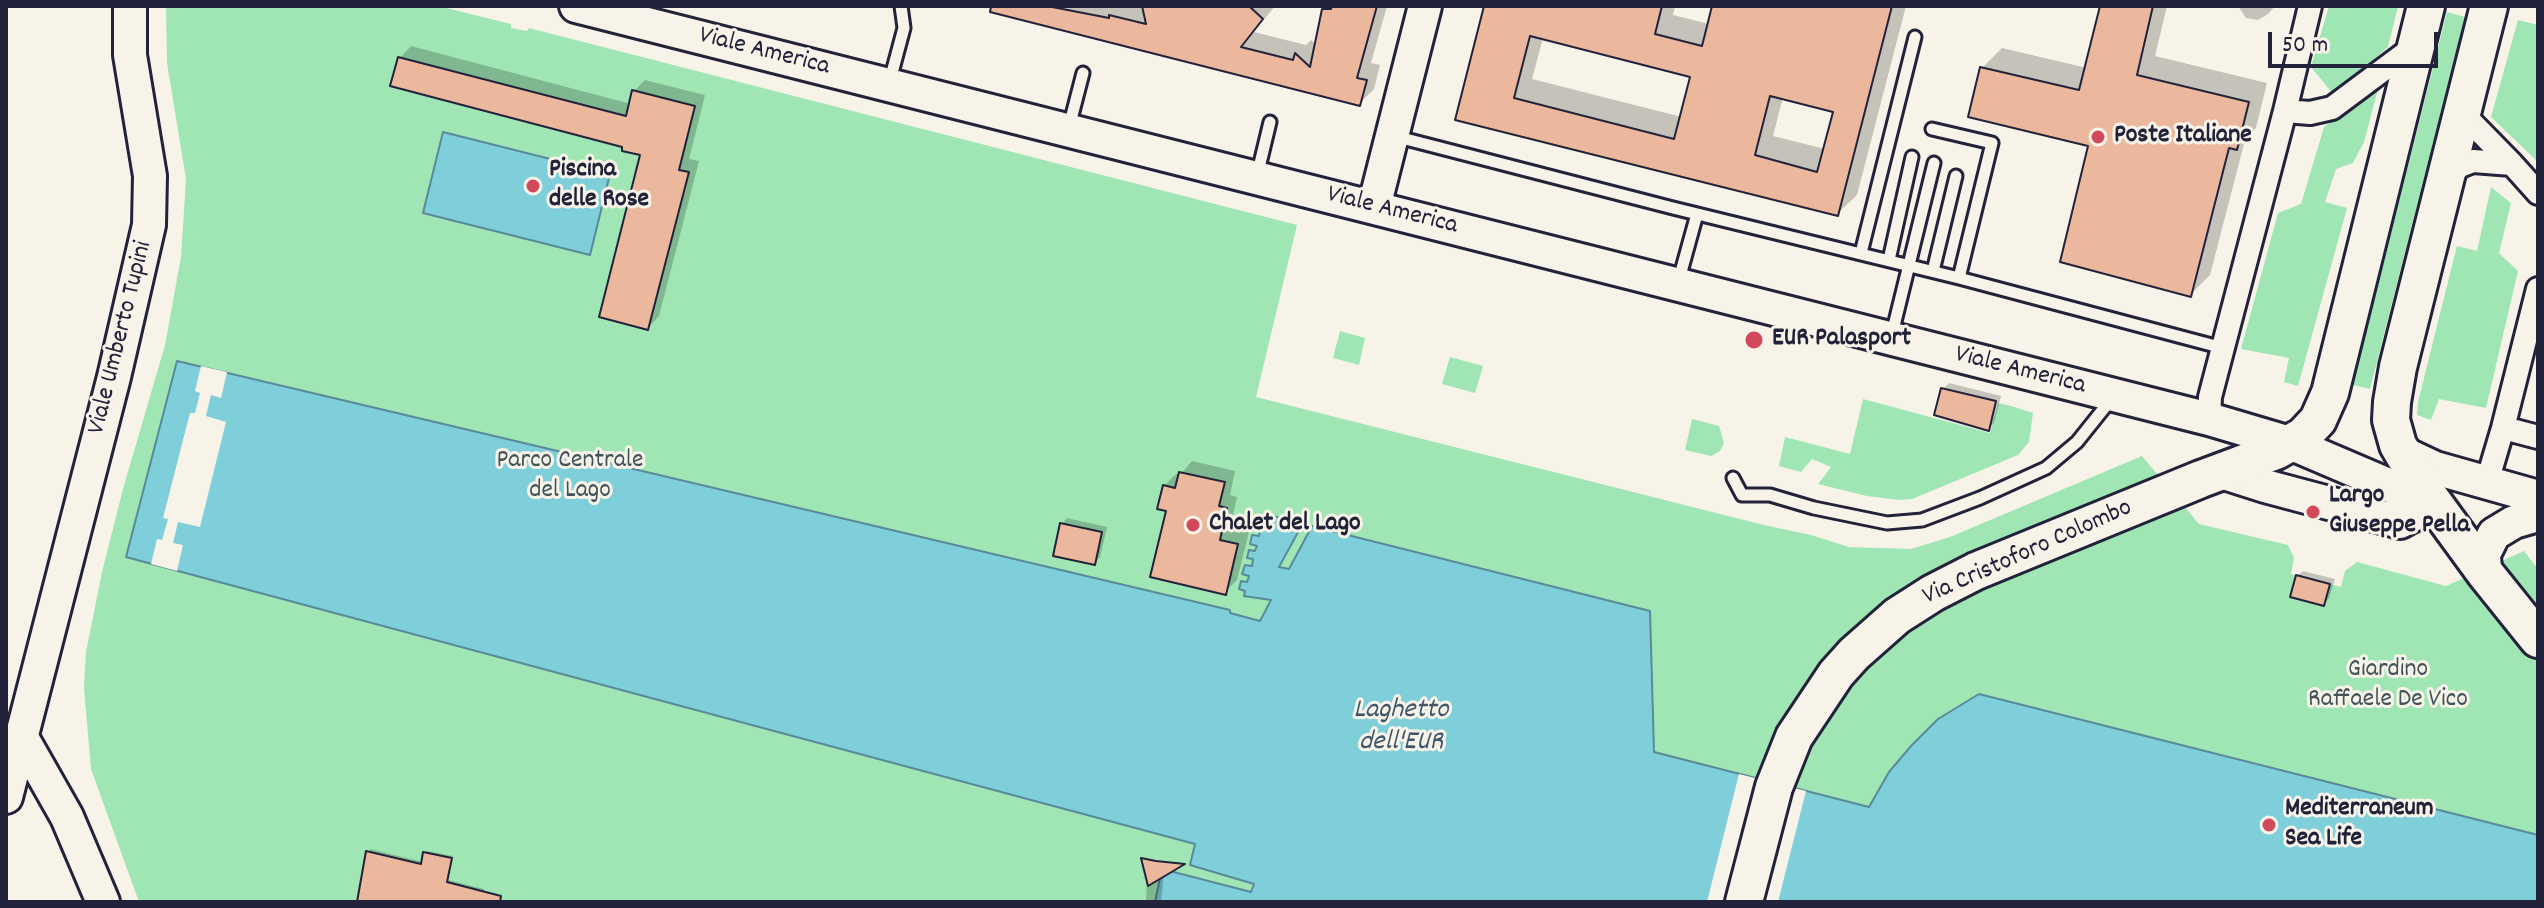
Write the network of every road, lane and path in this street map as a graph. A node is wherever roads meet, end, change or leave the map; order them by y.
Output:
1 (130, 6) edge
2 (576, 6) edge
3 (901, 6) edge
4 (1425, 6) edge
5 (2310, 6) edge
6 (2426, 6) edge
7 (2489, 6) edge
8 (1915, 37) dead end
9 (2416, 45) junction
10 (1083, 73) dead end
11 (889, 84) junction
12 (2285, 111) junction
13 (2462, 113) junction
14 (1270, 122) dead end
15 (1932, 129) dead end
16 (1068, 130) junction
17 (1393, 135) junction
18 (1912, 157) dead end
19 (1934, 163) dead end
20 (2512, 164) junction
21 (1956, 176) dead end
22 (1256, 178) junction
23 (2445, 180) junction
24 (2538, 193) edge
25 (1374, 207) junction
26 (1697, 214) junction
27 (1861, 253) junction
28 (1889, 260) junction
29 (1910, 266) junction
30 (1933, 271) junction
31 (1959, 278) junction
32 (1678, 284) junction
33 (2538, 289) edge
34 (1891, 339) junction
35 (2223, 348) junction
36 (2114, 396) junction
37 (2209, 419) junction
38 (2515, 431) dead end
39 (2538, 437) edge
40 (2290, 443) junction
41 (2401, 452) junction
42 (2211, 475) junction
43 (1733, 478) dead end
44 (2487, 482) junction
45 (2538, 497) edge
46 (2433, 504) junction
47 (2538, 515) edge
48 (2485, 573) junction
49 (2538, 639) edge
50 (14, 740) edge
51 (6, 797) edge
52 (103, 902) edge
53 (1744, 902) edge

1 - 50 street, Viale Umberto Tupini
2 - 11 street, Viale America
3 - 11 lane
4 - 17 street
5 - 12 street
6 - 9 main road, Via Cristoforo Colombo
7 - 13 main road
8 - 27 lane
9 - 12 street
9 - 40 main road, Via Cristoforo Colombo
10 - 16 lane
11 - 16 street, Viale America
12 - 35 street
13 - 20 street
13 - 23 main road
14 - 22 lane
15 - 31 lane
16 - 22 street, Viale America
17 - 25 street
17 - 26 lane
18 - 28 lane
19 - 29 lane
20 - 23 street
20 - 24 street
21 - 30 lane
22 - 25 street, Viale America
23 - 41 main road
25 - 32 street, Viale America
26 - 27 lane
26 - 32 lane
27 - 28 lane
28 - 29 lane
29 - 30 lane
29 - 34 lane
30 - 31 lane
31 - 35 lane
32 - 34 street, Viale America
33 - 44 street
34 - 36 street, Viale America
35 - 37 street
36 - 37 street, Viale America
36 - 43 lane
37 - 40 street
37 - 42 street
38 - 39 street
40 - 42 main road, Via Cristoforo Colombo
40 - 46 street
41 - 44 street
41 - 46 main road
42 - 46 street
42 - 53 main road, Via Cristoforo Colombo
44 - 45 street
46 - 48 main road
47 - 48 street
48 - 49 main road
50 - 51 street, Viale Umberto Tupini
50 - 52 street

